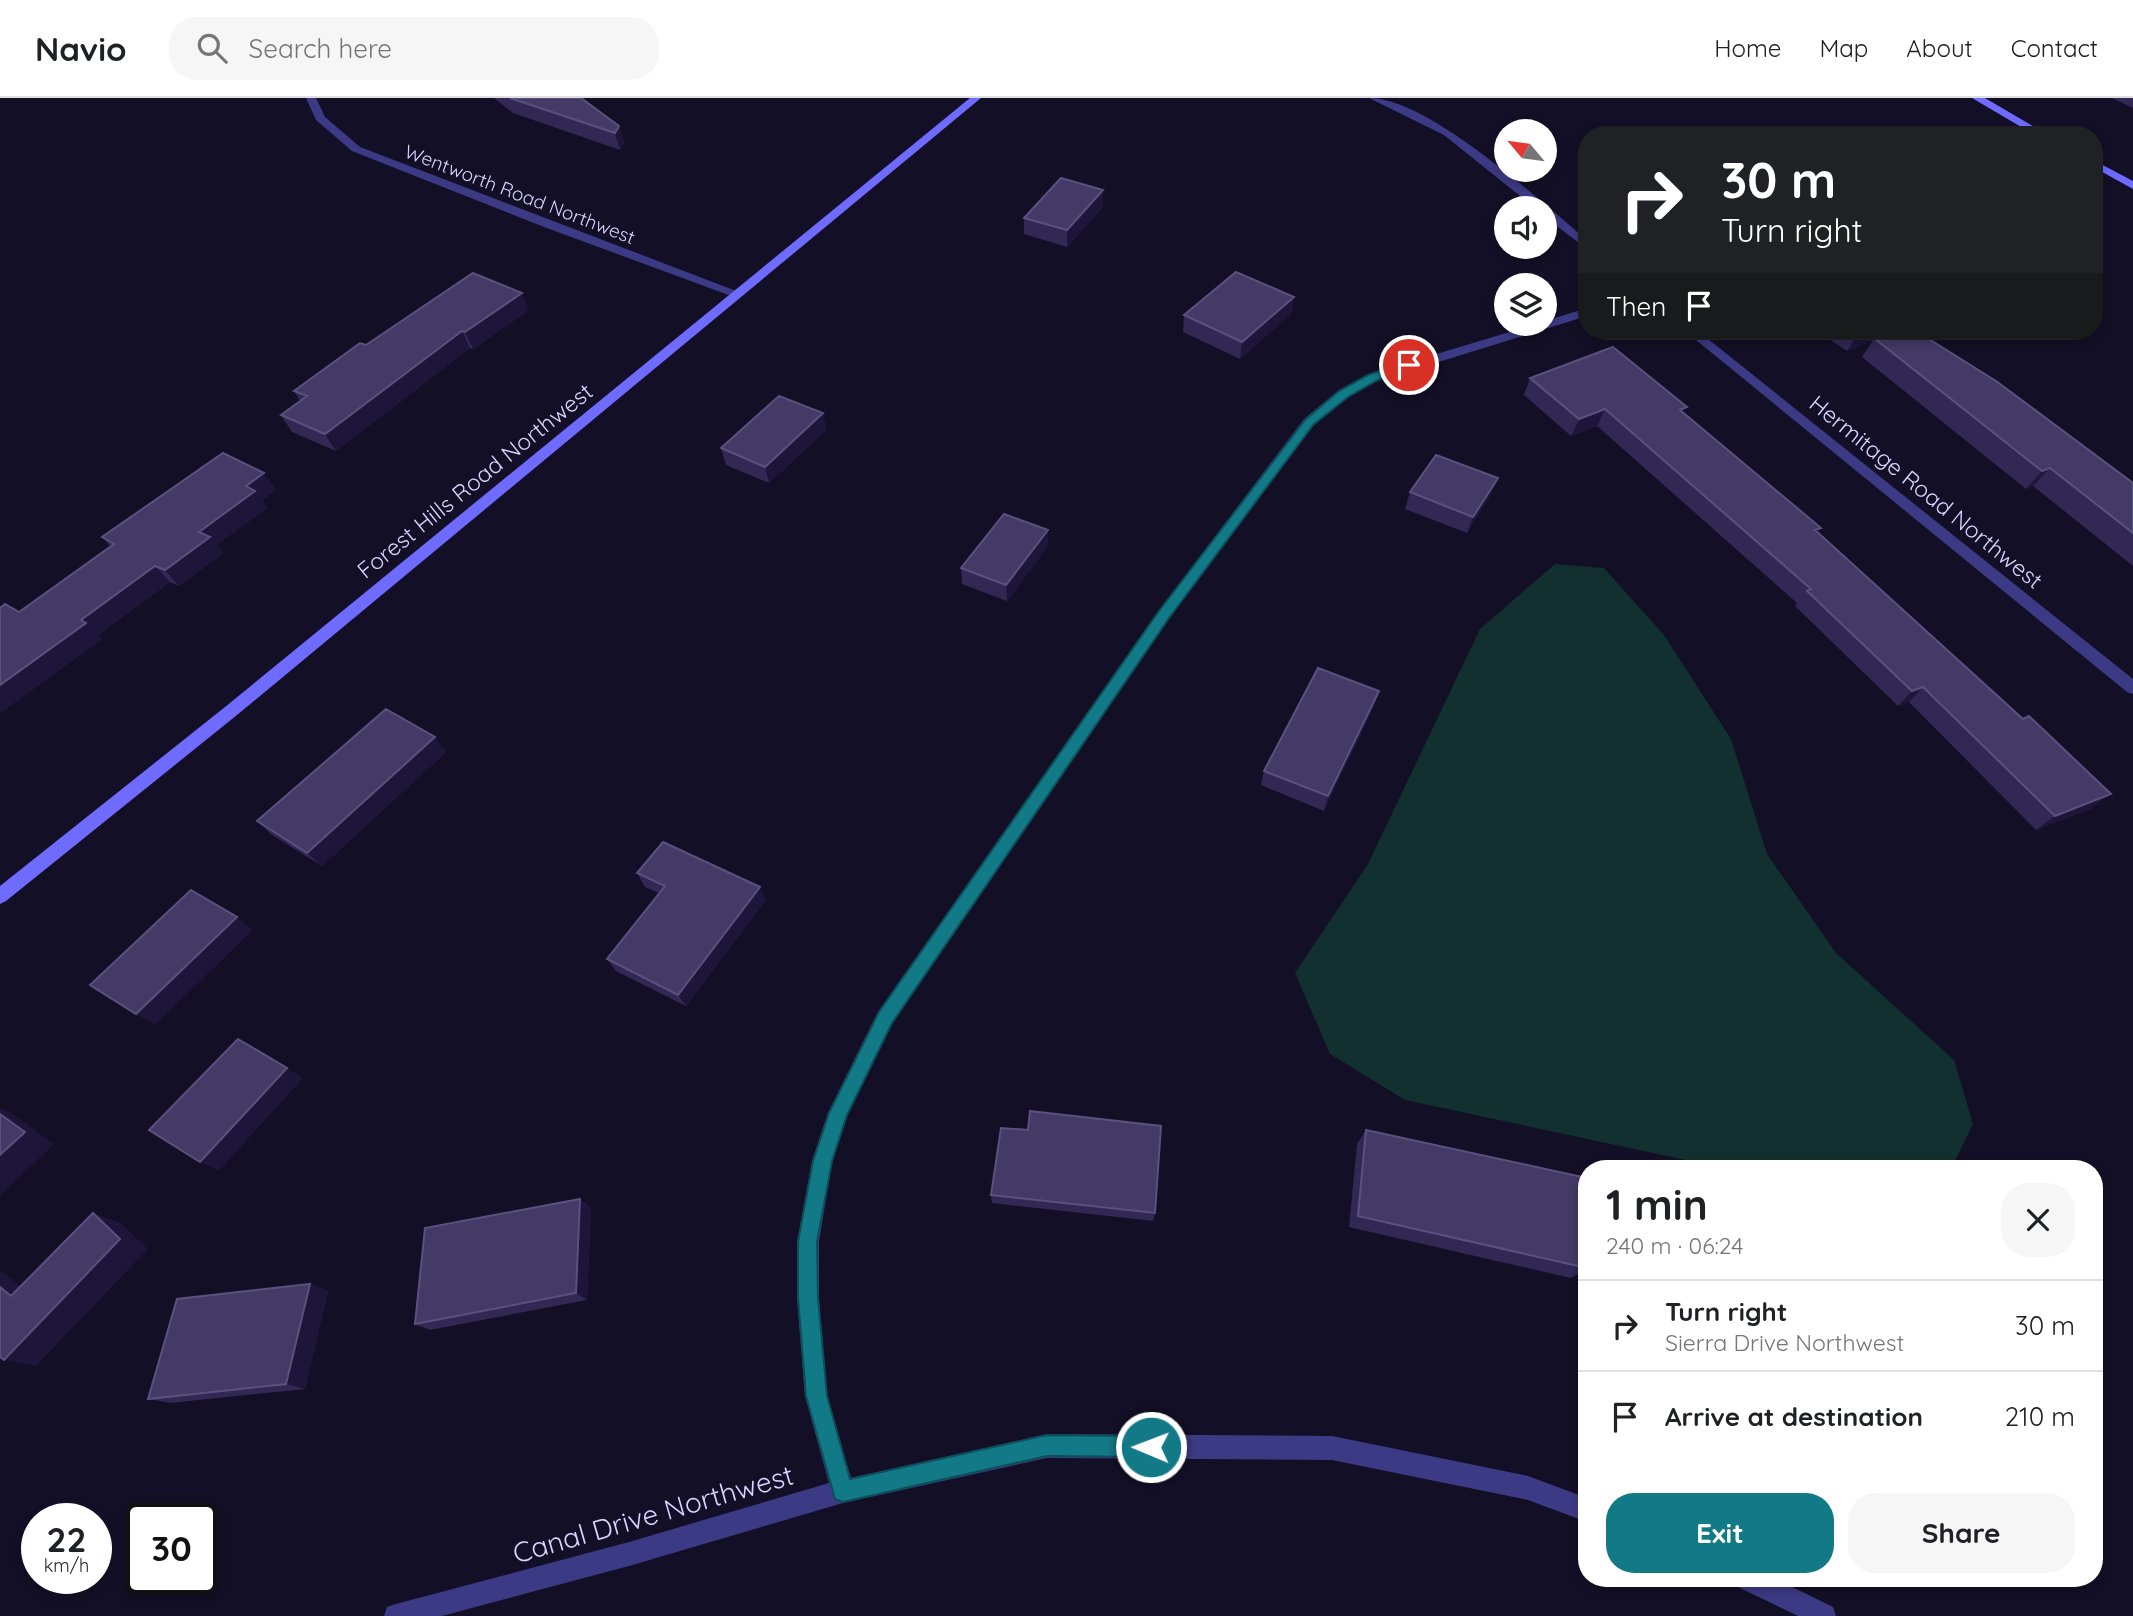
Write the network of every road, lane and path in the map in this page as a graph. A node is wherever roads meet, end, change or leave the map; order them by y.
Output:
1 (311, 98) edge
2 (976, 98) edge
3 (1374, 98) edge
4 (1978, 98) edge
5 (2027, 126) edge
6 (2103, 169) edge
7 (2133, 186) edge
8 (1526, 196) edge
9 (1557, 221) edge
10 (1578, 239) edge
11 (738, 293) junction
12 (1578, 315) edge
13 (1701, 340) edge
14 (2133, 688) edge
15 (0, 896) edge
16 (843, 1491) junction
17 (1578, 1507) edge
18 (1765, 1587) edge
19 (396, 1616) edge
20 (1824, 1616) edge

1 - 11 street, Wentworth Road Northwest
2 - 11 main road, Forest Hills Road Northwest
3 - 8 street
4 - 5 main road
6 - 7 main road
9 - 10 street
11 - 15 main road, Forest Hills Road Northwest
12 - 16 street
13 - 14 street, Hermitage Road Northwest
16 - 17 street, Canal Drive Northwest
16 - 19 street, Canal Drive Northwest
18 - 20 street

